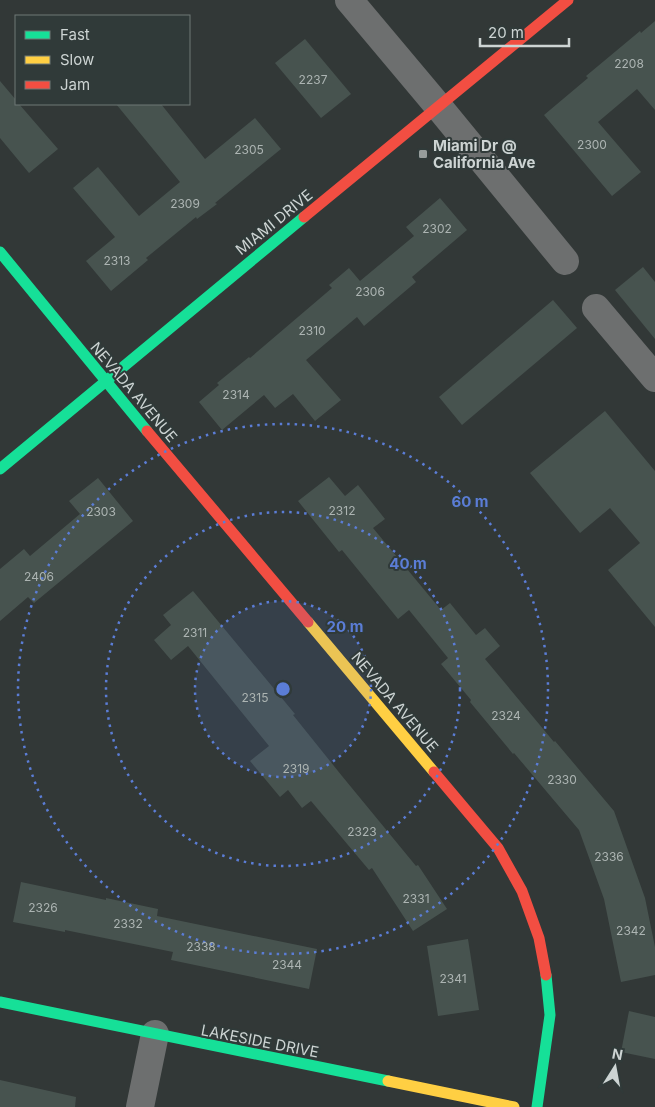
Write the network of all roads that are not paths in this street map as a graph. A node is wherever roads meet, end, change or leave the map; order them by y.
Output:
1 (349, 0) edge
2 (568, 0) edge
3 (438, 106) junction
4 (0, 252) edge
5 (565, 261) dead end
6 (596, 308) dead end
7 (655, 378) edge
8 (105, 381) junction
9 (0, 469) edge
10 (0, 1002) edge
11 (154, 1034) junction
12 (140, 1107) edge
13 (514, 1107) edge
14 (537, 1107) edge

1 - 3 street
2 - 3 street, MIAMI DRIVE
3 - 5 street
3 - 8 street, MIAMI DRIVE
4 - 8 street, NEVADA AVENUE
6 - 7 street
8 - 9 street, MIAMI DRIVE
8 - 14 street, NEVADA AVENUE
10 - 11 street, LAKESIDE DRIVE
11 - 12 street
11 - 13 street, LAKESIDE DRIVE

